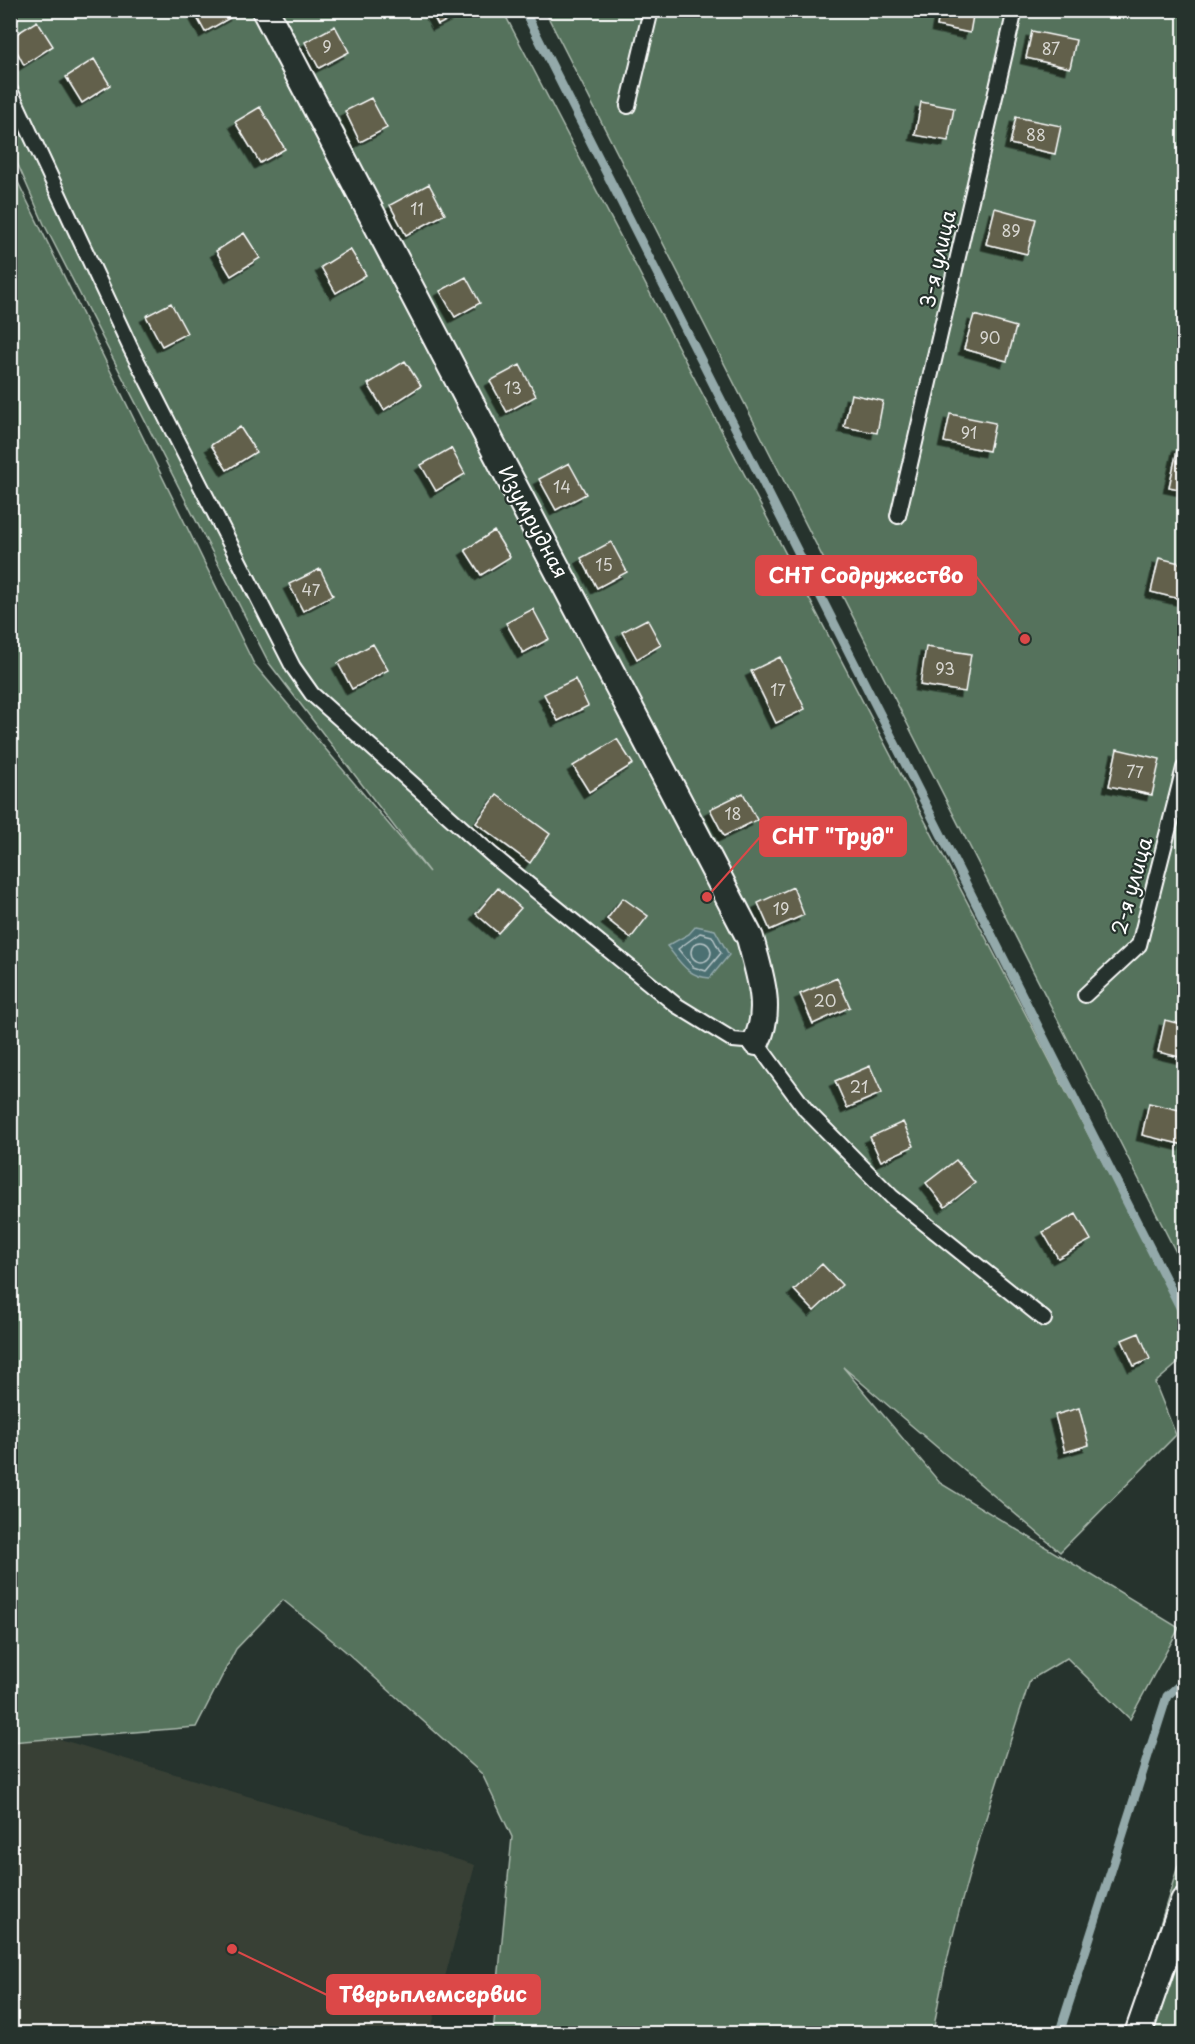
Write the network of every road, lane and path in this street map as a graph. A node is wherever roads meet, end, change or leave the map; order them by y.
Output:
1 (265, 10) edge
2 (651, 10) edge
3 (1015, 10) edge
4 (10, 90) edge
5 (628, 106) dead end
6 (898, 516) dead end
7 (1185, 768) edge
8 (1085, 994) dead end
9 (756, 1042) junction
10 (1044, 1320) dead end
11 (1185, 1901) edge
12 (1138, 2034) edge

1 - 9 street, Изумрудная
2 - 5 lane
3 - 6 lane, 3-я улица
4 - 9 lane
7 - 8 lane, 2-я улица
9 - 10 lane
11 - 12 street

